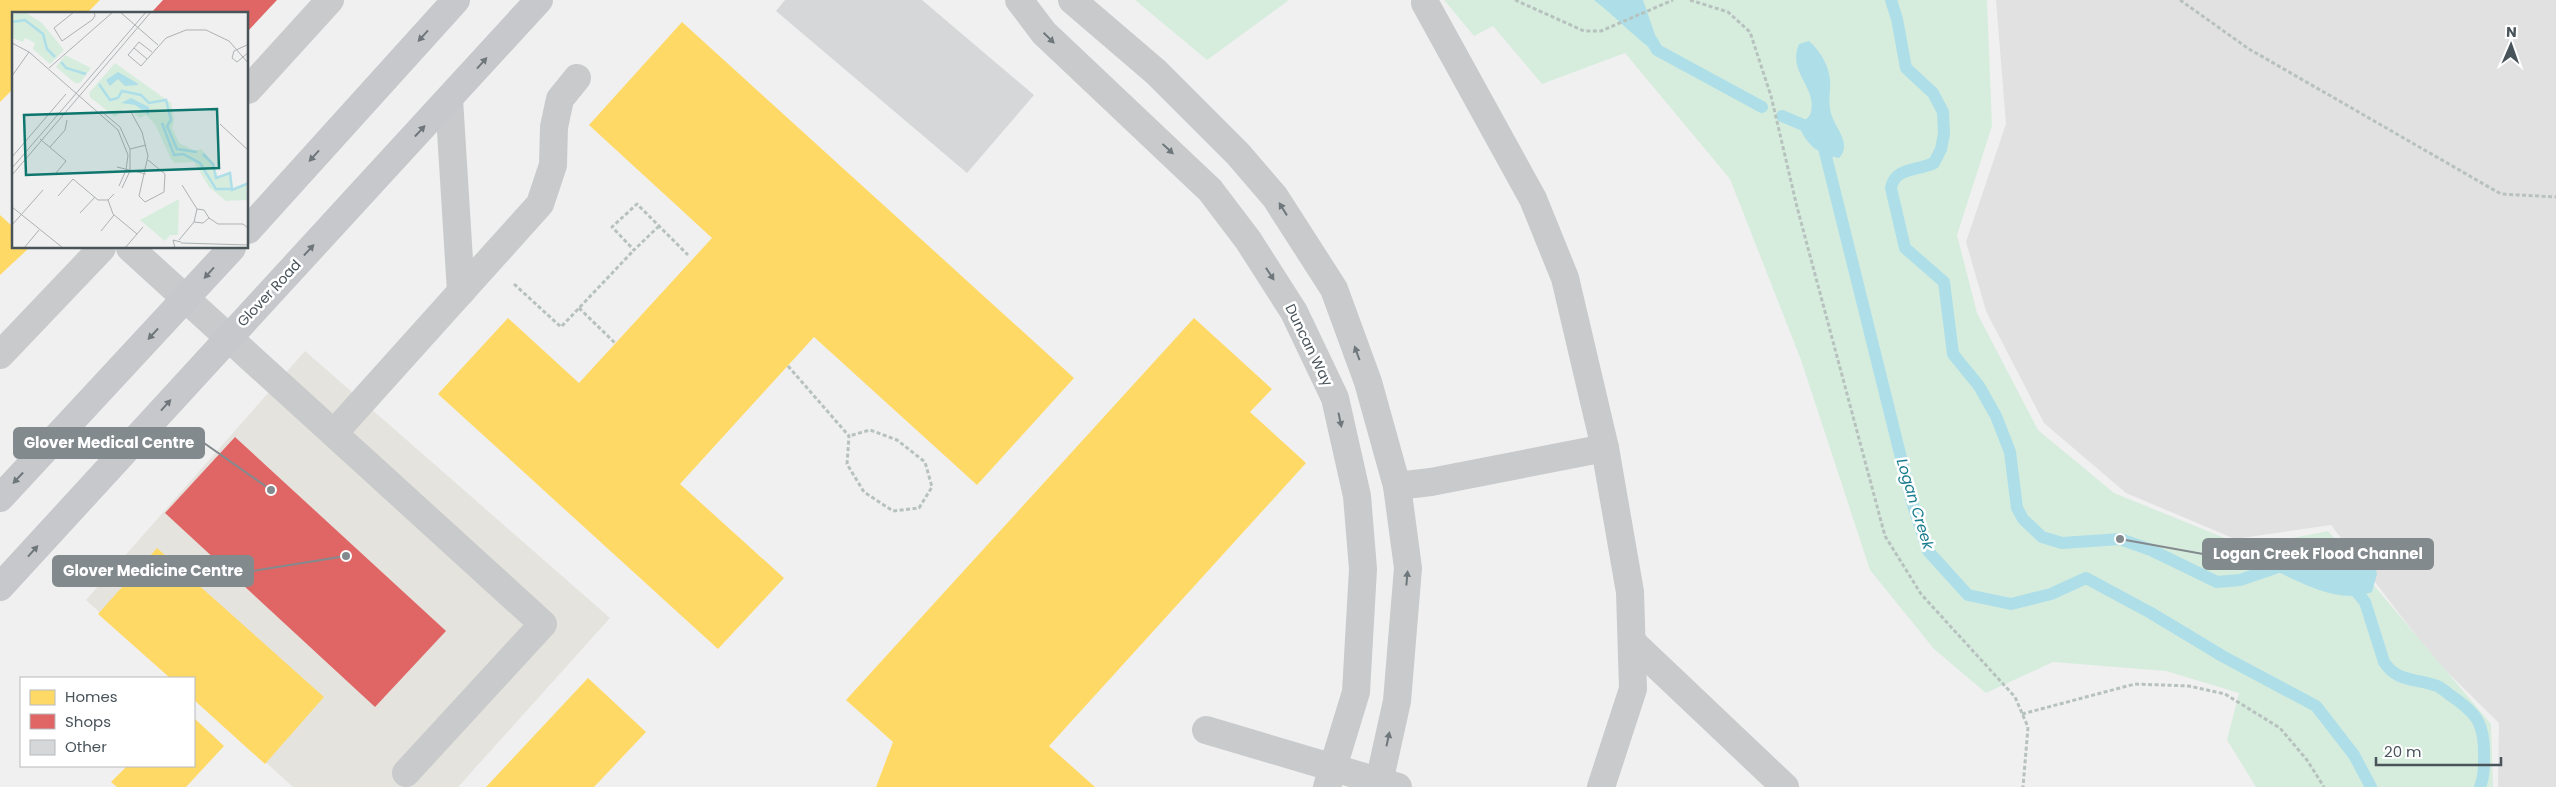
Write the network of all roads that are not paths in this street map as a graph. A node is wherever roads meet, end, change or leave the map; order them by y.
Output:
1 (330, 0) edge
2 (456, 0) edge
3 (539, 0) edge
4 (1019, 0) edge
5 (1072, 0) edge
6 (1425, 4) dead end
7 (577, 78) dead end
8 (249, 89) edge
9 (449, 99) junction
10 (249, 229) edge
11 (101, 249) edge
12 (131, 249) edge
13 (231, 249) edge
14 (461, 292) junction
15 (186, 298) junction
16 (228, 337) junction
17 (0, 355) edge
18 (334, 433) junction
19 (1605, 448) junction
20 (1397, 486) junction
21 (0, 498) edge
22 (0, 587) edge
23 (1632, 642) junction
24 (1206, 730) dead end
25 (406, 773) dead end
26 (1330, 778) edge
27 (1385, 786) edge
28 (1601, 787) edge
29 (1785, 787) edge

1 - 8 street
2 -> 10 main road
9 -> 3 main road, Glover Road
4 -> 26 street, Duncan Way
20 -> 5 street
6 - 19 street
7 - 14 street
9 - 14 street
16 -> 9 main road, Glover Road
11 - 17 street
12 - 15 street
13 -> 15 main road
14 - 18 street
15 - 16 street
15 -> 21 main road
16 - 18 street
22 -> 16 main road, Glover Road
18 - 25 street
19 - 20 street
19 - 23 street
27 -> 20 street
23 - 28 street
23 - 29 street
24 - 26 street
26 - 27 street

